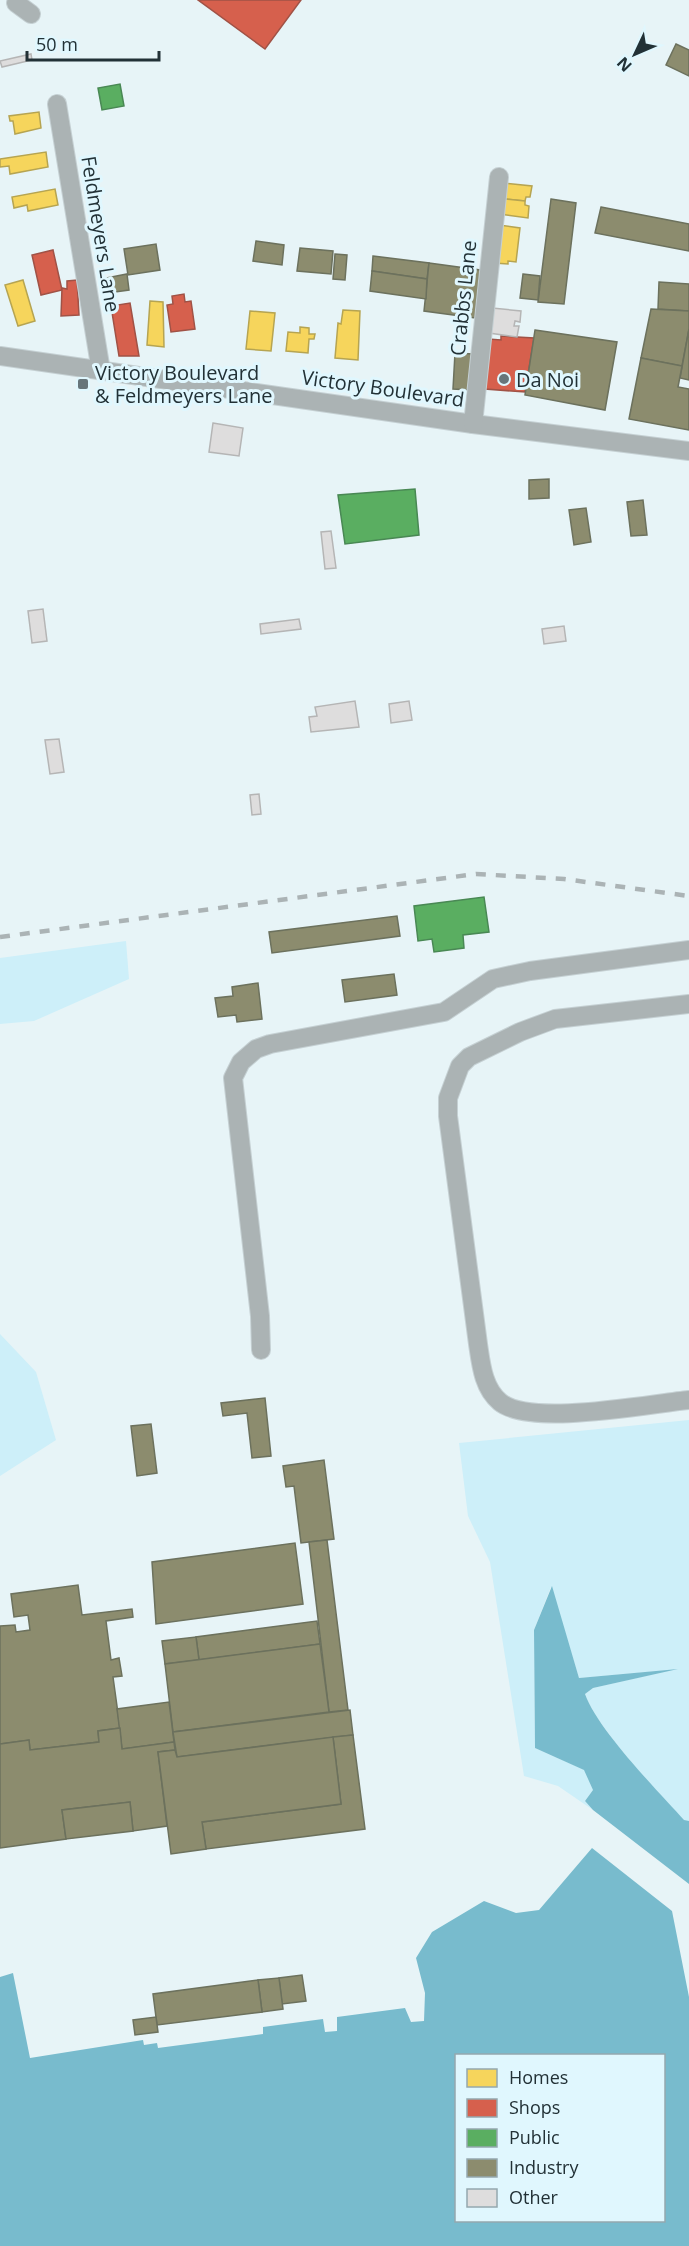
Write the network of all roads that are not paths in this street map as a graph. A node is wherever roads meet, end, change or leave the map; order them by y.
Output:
1 (57, 104) dead end
2 (499, 177) dead end
3 (0, 356) edge
4 (101, 371) junction
5 (473, 424) junction
6 (689, 451) edge
7 (689, 950) edge
8 (689, 1004) edge
9 (261, 1350) dead end
10 (689, 1400) edge

1 - 4 street, Feldmeyers Lane
2 - 5 street, Crabbs Lane
3 - 4 street, Victory Boulevard
4 - 5 street, Victory Boulevard
5 - 6 street, Victory Boulevard
7 - 9 street
8 - 10 street

